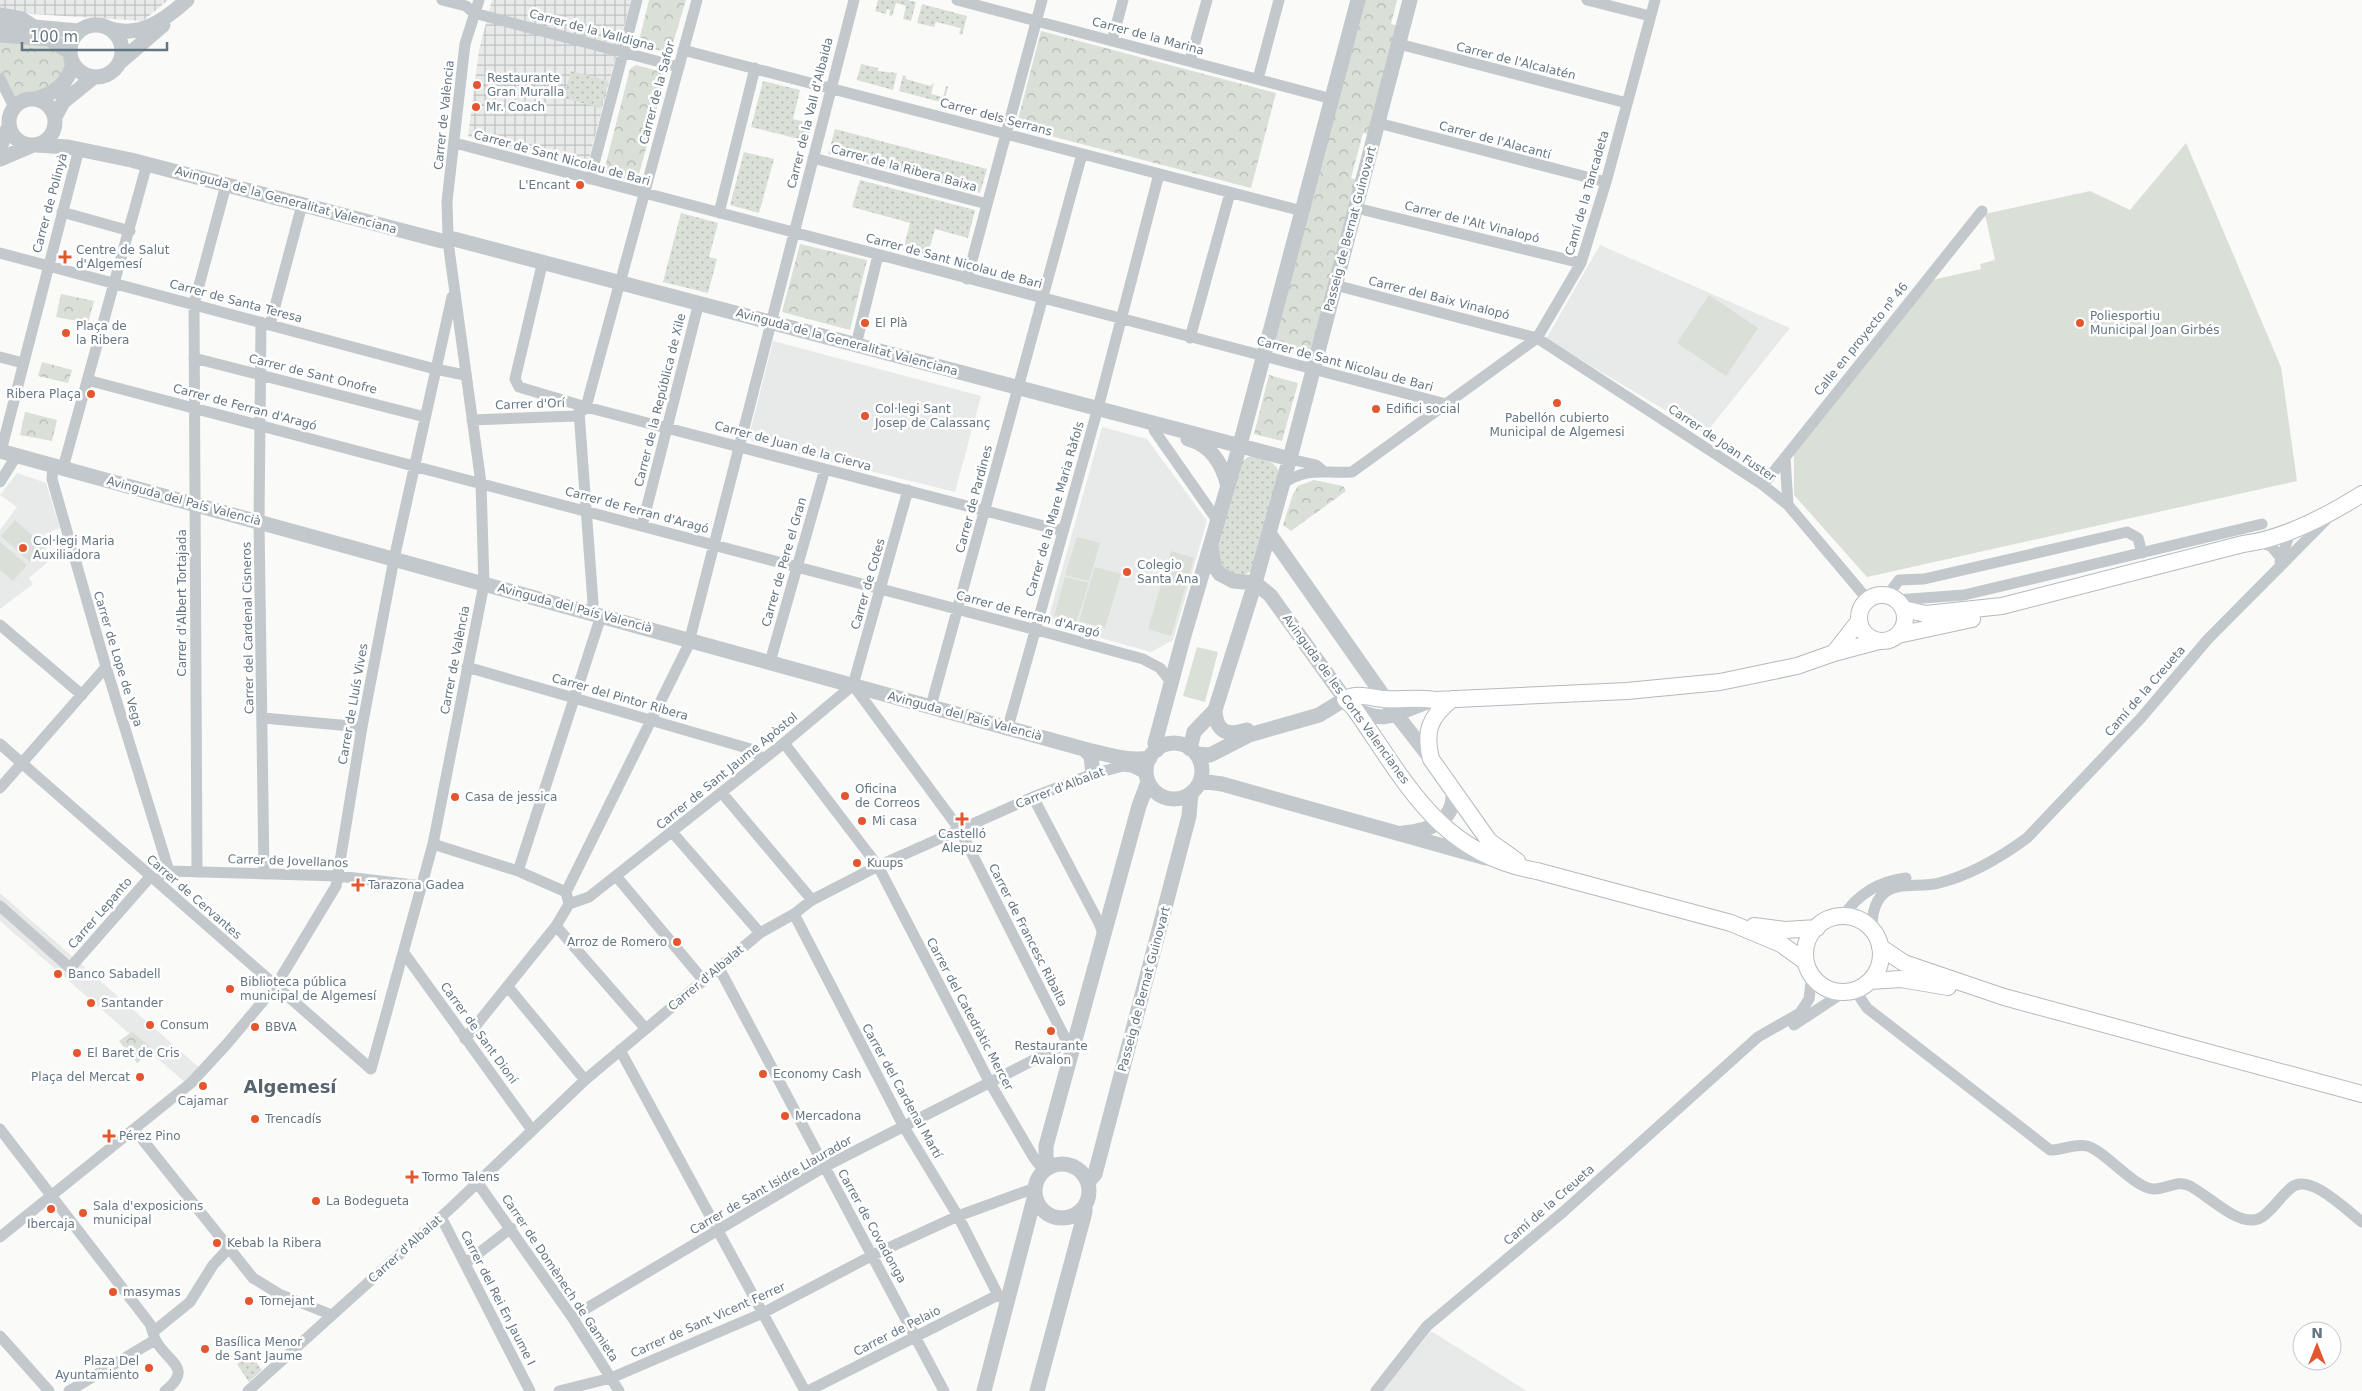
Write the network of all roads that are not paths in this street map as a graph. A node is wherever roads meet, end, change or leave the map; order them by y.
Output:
1 (442, 0) edge
2 (479, 0) edge
3 (636, 0) edge
4 (697, 0) edge
5 (854, 0) edge
6 (958, 0) edge
7 (1042, 0) edge
8 (1123, 0) edge
9 (1207, 0) edge
10 (1279, 0) edge
11 (1358, 0) edge
12 (1410, 0) edge
13 (1587, 0) edge
14 (1655, 0) edge
15 (185, 2) edge
16 (0, 13) edge
17 (474, 13) junction
18 (1650, 16) junction
19 (1036, 21) junction
20 (0, 24) edge
21 (38, 27) junction
22 (108, 28) junction
23 (78, 31) junction
24 (0, 36) edge
25 (1112, 41) junction
26 (1399, 44) junction
27 (683, 50) junction
28 (623, 53) junction
29 (71, 58) junction
30 (1190, 61) junction
31 (119, 62) junction
32 (678, 67) junction
33 (756, 68) junction
34 (94, 77) junction
35 (0, 79) edge
36 (1258, 79) junction
37 (831, 88) junction
38 (36, 99) junction
39 (1332, 99) junction
40 (1628, 103) junction
41 (14, 107) junction
42 (55, 120) junction
43 (6, 124) edge
44 (1378, 124) junction
45 (1006, 134) junction
46 (455, 143) junction
47 (34, 145) junction
48 (0, 147) edge
49 (79, 149) junction
50 (1082, 154) junction
51 (813, 158) junction
52 (0, 159) edge
53 (131, 160) junction
54 (147, 164) junction
55 (1159, 174) junction
56 (590, 179) junction
57 (1606, 182) junction
58 (226, 184) junction
59 (644, 193) junction
60 (1230, 193) junction
61 (988, 204) junction
62 (302, 205) junction
63 (1356, 208) junction
64 (1302, 211) junction
65 (1982, 211) dead end
66 (62, 212) junction
67 (719, 213) junction
68 (130, 230) junction
69 (794, 233) junction
70 (449, 242) junction
71 (0, 253) edge
72 (878, 255) junction
73 (1582, 263) junction
74 (49, 265) junction
75 (541, 269) junction
76 (967, 278) junction
77 (115, 282) junction
78 (619, 286) junction
79 (1335, 286) junction
80 (454, 288) junction
81 (1043, 298) junction
82 (194, 304) junction
83 (698, 310) junction
84 (1122, 319) junction
85 (265, 323) junction
86 (770, 326) junction
87 (1190, 338) junction
88 (1537, 338) junction
89 (856, 345) junction
90 (0, 357) edge
91 (1263, 357) junction
92 (194, 358) junction
93 (23, 363) junction
94 (435, 369) junction
95 (1313, 370) junction
96 (262, 375) junction
97 (465, 375) junction
98 (87, 380) junction
99 (1018, 391) junction
100 (1446, 404) junction
101 (195, 409) junction
102 (583, 409) junction
103 (1097, 411) junction
104 (425, 417) junction
105 (472, 420) junction
106 (261, 426) junction
107 (667, 428) junction
108 (1154, 430) junction
109 (1240, 445) junction
110 (739, 446) junction
111 (0, 451) edge
112 (17, 455) junction
113 (1785, 457) junction
114 (1290, 459) junction
115 (414, 466) junction
116 (58, 467) junction
117 (825, 468) junction
118 (1322, 470) junction
119 (0, 482) edge
120 (2362, 482) edge
121 (1283, 483) junction
122 (481, 484) junction
123 (1762, 485) junction
124 (1228, 486) junction
125 (908, 490) junction
126 (2362, 494) edge
127 (2343, 500) junction
128 (196, 504) junction
129 (1788, 505) junction
130 (985, 510) junction
131 (587, 512) junction
132 (1217, 520) junction
133 (259, 522) junction
134 (2262, 524) dead end
135 (642, 526) junction
136 (2291, 530) junction
137 (1063, 531) junction
138 (1269, 533) junction
139 (1211, 540) junction
140 (2250, 543) junction
141 (714, 545) junction
142 (2142, 553) junction
143 (394, 559) junction
144 (2280, 561) junction
145 (797, 567) junction
146 (1254, 583) junction
147 (484, 584) junction
148 (880, 589) junction
149 (1868, 600) junction
150 (1895, 602) junction
151 (2002, 606) junction
152 (958, 609) junction
153 (596, 614) junction
154 (1859, 621) junction
155 (0, 625) edge
156 (1035, 629) junction
157 (1898, 635) junction
158 (689, 640) junction
159 (1879, 641) junction
160 (1834, 653) junction
161 (770, 662) junction
162 (467, 666) junction
163 (106, 667) junction
164 (1171, 682) junction
165 (853, 685) junction
166 (82, 694) junction
167 (574, 699) junction
168 (1385, 699) junction
169 (1452, 699) junction
170 (1436, 700) junction
171 (1350, 703) junction
172 (931, 706) junction
173 (1215, 710) junction
174 (1396, 714) junction
175 (263, 718) junction
176 (651, 720) junction
177 (1298, 721) junction
178 (362, 727) junction
179 (1008, 728) junction
180 (784, 743) junction
181 (0, 744) edge
182 (1084, 749) junction
183 (1193, 751) junction
184 (1153, 754) junction
185 (1431, 759) junction
186 (762, 760) junction
187 (21, 763) junction
188 (1093, 774) junction
189 (1147, 778) junction
190 (1196, 787) junction
191 (0, 788) edge
192 (722, 793) junction
193 (1453, 793) junction
194 (1033, 797) junction
195 (1438, 823) junction
196 (960, 830) junction
197 (672, 832) junction
198 (1399, 834) junction
199 (433, 844) junction
200 (165, 859) junction
201 (1492, 859) junction
202 (878, 866) junction
203 (518, 870) junction
204 (1537, 871) junction
205 (169, 872) junction
206 (196, 872) junction
207 (264, 874) junction
208 (338, 876) junction
209 (616, 876) junction
210 (1958, 876) junction
211 (151, 877) junction
212 (422, 886) junction
213 (566, 892) junction
214 (812, 900) junction
215 (569, 904) junction
216 (0, 906) edge
217 (794, 914) junction
218 (1843, 917) junction
219 (1731, 923) junction
220 (556, 926) junction
221 (1817, 928) junction
222 (1872, 930) junction
223 (760, 933) junction
224 (1104, 936) junction
225 (1880, 947) junction
226 (404, 953) junction
227 (719, 968) junction
228 (1809, 969) junction
229 (704, 981) junction
230 (275, 987) junction
231 (508, 987) junction
232 (1857, 987) junction
233 (2004, 997) junction
234 (645, 1028) junction
235 (465, 1039) junction
236 (1747, 1046) junction
237 (1070, 1047) junction
238 (620, 1050) junction
239 (371, 1069) joint
240 (585, 1080) junction
241 (990, 1084) junction
242 (2362, 1094) edge
243 (904, 1127) junction
244 (0, 1129) edge
245 (532, 1130) junction
246 (131, 1131) junction
247 (824, 1167) junction
248 (1045, 1170) junction
249 (477, 1182) junction
250 (1088, 1182) junction
251 (1035, 1192) junction
252 (52, 1195) junction
253 (1085, 1205) junction
254 (958, 1216) junction
255 (441, 1217) junction
256 (2362, 1222) edge
257 (511, 1228) junction
258 (717, 1232) junction
259 (0, 1237) edge
260 (229, 1248) junction
261 (873, 1255) junction
262 (466, 1262) junction
263 (1003, 1298) junction
264 (335, 1313) junction
265 (763, 1313) junction
266 (572, 1316) junction
267 (0, 1336) edge
268 (154, 1336) junction
269 (917, 1337) junction
270 (611, 1378) junction
271 (179, 1384) edge
272 (49, 1391) edge
273 (69, 1391) edge
274 (165, 1391) edge
275 (248, 1391) edge
276 (530, 1391) edge
277 (559, 1391) edge
278 (619, 1391) edge
279 (806, 1391) edge
280 (944, 1391) edge
281 (984, 1391) edge
282 (1037, 1391) edge
283 (1376, 1391) edge

1 - 17 street, Carrer de la Valldigna
2 - 17 street, Carrer de València
3 - 28 street
4 - 27 street, Carrer de la Safor
5 - 37 street, Carrer de la Vall d'Albaida
6 - 19 street, Carrer de la Marina
7 - 19 street
8 - 25 street
9 - 30 street
10 - 36 street
11 - 39 street
12 - 26 street, Passeig de Bernat Guinovart
13 - 18 street
14 - 18 street, Camí de la Tancadeta
15 - 22 street
15 - 31 street
16 - 21 street
17 - 28 street, Carrer de la Valldigna
17 - 46 street, Carrer de València
18 - 40 street, Camí de la Tancadeta
19 - 25 street, Carrer de la Marina
19 - 45 street
20 - 21 street
21 - 23 street
22 - 23 street
22 - 31 street
23 - 29 street
24 - 29 street
25 - 30 street, Carrer de la Marina
26 - 40 street, Carrer de l'Alcalatén
26 - 44 street, Passeig de Bernat Guinovart
27 - 32 street, Carrer de la Safor
27 - 33 street, Carrer dels Serrans
28 - 32 street, Carrer de la Valldigna
28 - 56 street
29 - 34 street
29 - 38 street
30 - 36 street, Carrer de la Marina
31 - 34 street
32 - 59 street, Carrer de la Safor
33 - 37 street, Carrer dels Serrans
33 - 67 street
34 - 42 street
35 - 41 street
36 - 39 street, Carrer de la Marina
37 - 45 street, Carrer dels Serrans
37 - 51 street, Carrer de la Vall d'Albaida
38 - 41 street
38 - 42 street
39 - 64 street
40 - 57 street, Camí de la Tancadeta
41 - 43 street
42 - 47 street
42 - 53 street, Avinguda de la Generalitat Valenciana
43 - 47 street
43 - 48 street
44 - 57 street, Carrer de l'Alacantí
44 - 63 street, Passeig de Bernat Guinovart
45 - 50 street, Carrer dels Serrans
45 - 61 street
46 - 56 street, Carrer de Sant Nicolau de Bari
46 - 70 street, Carrer de València
47 - 49 street, Avinguda de la Generalitat Valenciana
47 - 52 street
49 - 53 street, Avinguda de la Generalitat Valenciana
49 - 66 street, Carrer de Polinyà
50 - 55 street, Carrer dels Serrans
50 - 81 street, Carrer de Pardines
51 - 61 street, Carrer de la Ribera Baixa
51 - 69 street, Carrer de la Vall d'Albaida
53 - 54 street, Avinguda de la Generalitat Valenciana
54 - 58 street, Avinguda de la Generalitat Valenciana
54 - 68 street
55 - 60 street, Carrer dels Serrans
55 - 84 street, Carrer de la Mare Maria Ràfols
56 - 59 street, Carrer de Sant Nicolau de Bari
57 - 73 street, Camí de la Tancadeta
58 - 62 street, Avinguda de la Generalitat Valenciana
58 - 82 street, Carrer d'Albert Tortajada
59 - 67 street, Carrer de Sant Nicolau de Bari
59 - 78 street, Carrer de la Safor
60 - 64 street, Carrer dels Serrans
60 - 87 street
61 - 76 street
62 - 70 street, Avinguda de la Generalitat Valenciana
62 - 85 street, Carrer del Cardenal Cisneros
63 - 73 street, Carrer de l'Alt Vinalopó
63 - 79 street, Passeig de Bernat Guinovart
64 - 91 street
65 - 113 street, Calle en proyecto nº 46
66 - 68 street
66 - 74 street, Carrer de Polinyà
67 - 69 street, Carrer de Sant Nicolau de Bari
68 - 77 street
69 - 72 street, Carrer de Sant Nicolau de Bari
69 - 86 street, Carrer de la Vall d'Albaida
70 - 75 street, Avinguda de la Generalitat Valenciana
70 - 78 street, Avinguda de la Generalitat Valenciana
70 - 80 street, Carrer de València
71 - 74 street, Carrer de Santa Teresa
72 - 76 street, Carrer de Sant Nicolau de Bari
72 - 89 street
73 - 88 street, Camí de la Tancadeta
74 - 77 street, Carrer de Santa Teresa
74 - 93 street
75 - 78 street, Avinguda de la Generalitat Valenciana
75 - 102 street, Carrer de Juan de la Cierva
76 - 81 street, Carrer de Sant Nicolau de Bari
77 - 82 street, Carrer de Santa Teresa
77 - 98 street
78 - 83 street, Avinguda de la Generalitat Valenciana
78 - 86 street, Avinguda de la Generalitat Valenciana
78 - 102 street, Carrer de la Safor
79 - 88 street, Carrer del Baix Vinalopó
79 - 95 street, Passeig de Bernat Guinovart
80 - 94 street, Carrer de Lluís Vives
80 - 97 street, Carrer de València
81 - 84 street, Carrer de Sant Nicolau de Bari
81 - 99 street, Carrer de Pardines
82 - 85 street, Carrer de Santa Teresa
82 - 92 street, Carrer d'Albert Tortajada
83 - 86 street, Avinguda de la Generalitat Valenciana
83 - 107 street, Carrer de la República de Xile
84 - 87 street, Carrer de Sant Nicolau de Bari
84 - 103 street, Carrer de la Mare Maria Ràfols
85 - 94 street, Carrer de Santa Teresa
85 - 96 street, Carrer del Cardenal Cisneros
86 - 89 street, Avinguda de la Generalitat Valenciana
86 - 99 street, Avinguda de la Generalitat Valenciana
86 - 110 street, Carrer de la Vall d'Albaida
87 - 91 street, Carrer de Sant Nicolau de Bari
88 - 100 street, Camí de la Tancadeta
88 - 123 street, Carrer de Joan Fuster
89 - 99 street, Avinguda de la Generalitat Valenciana
90 - 93 street
91 - 95 street, Carrer de Sant Nicolau de Bari
91 - 109 street
92 - 96 street, Carrer de Sant Onofre
92 - 101 street, Carrer d'Albert Tortajada
93 - 111 street
94 - 97 street, Carrer de Santa Teresa
94 - 104 street, Carrer de Lluís Vives
95 - 100 street, Carrer de Sant Nicolau de Bari
95 - 114 street, Passeig de Bernat Guinovart
96 - 104 street, Carrer de Sant Onofre
96 - 106 street, Carrer del Cardenal Cisneros
97 - 105 street, Carrer de València
98 - 101 street, Carrer de Ferran d'Aragó
98 - 116 street
99 - 103 street, Avinguda de la Generalitat Valenciana
99 - 130 street, Carrer de Pardines
100 - 118 street, Camí de la Tancadeta
101 - 106 street, Carrer de Ferran d'Aragó
101 - 128 street, Carrer d'Albert Tortajada
102 - 105 street, Carrer d'Orí
102 - 107 street, Carrer de Juan de la Cierva
102 - 131 street, Carrer de la Safor
103 - 108 street, Avinguda de la Generalitat Valenciana
103 - 109 street, Avinguda de la Generalitat Valenciana
103 - 137 street, Carrer de la Mare Maria Ràfols
104 - 115 street, Carrer de Lluís Vives
105 - 122 street, Carrer de València
106 - 115 street, Carrer de Ferran d'Aragó
106 - 133 street, Carrer del Cardenal Cisneros
107 - 110 street, Carrer de Juan de la Cierva
107 - 135 street, Carrer de la República de Xile
108 - 124 street, Avinguda de la Generalitat Valenciana
108 - 132 street
109 - 114 street
109 - 124 street
110 - 117 street, Carrer de Juan de la Cierva
110 - 141 street, Carrer de la Vall d'Albaida
111 - 112 street, Avinguda del País Valencià
112 - 116 street, Avinguda del País Valencià
112 - 119 street
113 - 123 street, Calle en proyecto nº 46
113 - 129 street
114 - 118 street, Camí de la Tancadeta
114 - 121 street, Passeig de Bernat Guinovart
115 - 122 street, Carrer de Ferran d'Aragó
115 - 143 street, Carrer de Lluís Vives
116 - 128 street, Avinguda del País Valencià
116 - 163 street, Carrer de Lope de Vega
117 - 125 street, Carrer de Juan de la Cierva
117 - 145 street, Carrer de Pere el Gran
118 - 121 street, Camí de la Tancadeta
120 - 127 main road
121 - 138 street, Passeig de Bernat Guinovart
122 - 131 street, Carrer de Ferran d'Aragó
122 - 147 street, Carrer de València
123 - 129 street, Carrer de Joan Fuster
124 - 132 street
125 - 130 street, Carrer de Juan de la Cierva
125 - 148 street, Carrer de Cotes
126 - 127 main road
127 - 136 main road
127 - 140 main road
127 - 144 street, Camí de la Creueta
128 - 133 street, Avinguda del País Valencià
128 - 206 street, Carrer d'Albert Tortajada
129 - 149 street, Carrer de Joan Fuster
130 - 137 street, Carrer de Juan de la Cierva
130 - 152 street, Carrer de Pardines
131 - 135 street, Carrer de Ferran d'Aragó
131 - 153 street, Carrer de la Safor
132 - 139 street
133 - 143 street, Avinguda del País Valencià
133 - 175 street, Carrer del Cardenal Cisneros
134 - 142 street
135 - 141 street, Carrer de Ferran d'Aragó
136 - 140 main road
136 - 144 street, Camí de la Creueta
137 - 156 street, Carrer de la Mare Maria Ràfols
138 - 146 street, Passeig de Bernat Guinovart
138 - 168 street
139 - 146 street, Avinguda de les Corts Valencianes
139 - 164 street
140 - 144 street
140 - 151 main road
141 - 145 street, Carrer de Ferran d'Aragó
141 - 158 street, Carrer de la Vall d'Albaida
142 - 150 street
142 - 150 street
143 - 147 street, Avinguda del País Valencià
143 - 178 street, Carrer de Lluís Vives
144 - 210 street, Camí de la Creueta
145 - 148 street, Carrer de Ferran d'Aragó
145 - 161 street, Carrer de Pere el Gran
146 - 171 street, Avinguda de les Corts Valencianes
146 - 173 street, Passeig de Bernat Guinovart
147 - 153 street, Avinguda del País Valencià
147 - 162 street, Carrer de València
148 - 152 street, Carrer de Ferran d'Aragó
148 - 165 street, Carrer de Cotes
149 - 150 main road
149 - 154 main road
150 - 151 main road
150 - 157 main road
151 - 157 main road
152 - 156 street, Carrer de Ferran d'Aragó
152 - 172 street, Carrer de Pardines
153 - 158 street, Avinguda del País Valencià
153 - 167 street, Carrer de la Safor
154 - 159 main road
154 - 160 main road
155 - 166 street
156 - 164 street, Carrer de Ferran d'Aragó
156 - 179 street, Carrer de la Mare Maria Ràfols
157 - 159 main road
158 - 161 street, Avinguda del País Valencià
158 - 176 street, Carrer de la Vall d'Albaida
159 - 160 main road
160 - 169 main road
161 - 165 street, Avinguda del País Valencià
162 - 167 street, Carrer del Pintor Ribera
162 - 199 street, Carrer de València
163 - 166 street
163 - 200 street, Carrer de Lope de Vega
164 - 184 street
165 - 172 street, Avinguda del País Valencià
165 - 180 street, Carrer de Sant Jaume Apòstol
165 - 196 street, Carrer de Francesc Ribalta
166 - 187 street
167 - 176 street, Carrer del Pintor Ribera
167 - 203 street, Carrer de la Safor
168 - 170 main road
168 - 171 main road
168 - 174 street
169 - 170 main road
169 - 185 main road
170 - 174 street
171 - 174 street
171 - 177 street
171 - 195 main road, Avinguda de les Corts Valencianes
172 - 179 street, Avinguda del País Valencià
173 - 177 street
173 - 183 street, Passeig de Bernat Guinovart
174 - 185 street
175 - 178 street
175 - 207 street, Carrer del Cardenal Cisneros
176 - 186 street, Carrer del Pintor Ribera
176 - 213 street, Carrer de la Vall d'Albaida
177 - 183 street
178 - 208 street, Carrer de Lluís Vives
179 - 182 street, Avinguda del País Valencià
180 - 186 street, Carrer de Sant Jaume Apòstol
180 - 202 street, Carrer del Catedràtic Mercer
181 - 187 street, Carrer de Cervantes
182 - 184 street, Avinguda del País Valencià
182 - 188 street
183 - 184 street
183 - 190 street
184 - 189 street
185 - 193 main road
186 - 192 street, Carrer de Sant Jaume Apòstol
187 - 191 street
187 - 211 street, Carrer de Cervantes
188 - 189 street, Carrer d'Albalat
188 - 194 street, Carrer d'Albalat
189 - 190 street
189 - 224 street
190 - 198 street
190 - 250 street, Passeig de Bernat Guinovart
192 - 197 street, Carrer de Sant Jaume Apòstol
192 - 214 street
193 - 195 street
193 - 204 main road
194 - 196 street, Carrer d'Albalat
194 - 224 street
195 - 198 street
195 - 201 main road, Avinguda de les Corts Valencianes
196 - 202 street, Carrer d'Albalat
196 - 237 street, Carrer de Francesc Ribalta
197 - 209 street, Carrer de Sant Jaume Apòstol
197 - 223 street
198 - 201 street
199 - 203 street
199 - 212 street, Carrer de València
200 - 205 street, Carrer de Lope de Vega
200 - 211 street
201 - 204 main road, Avinguda de les Corts Valencianes
202 - 214 street, Carrer d'Albalat
202 - 241 street, Carrer del Catedràtic Mercer
203 - 213 street
204 - 219 main road
205 - 206 street, Carrer de Jovellanos
205 - 211 street
206 - 207 street, Carrer de Jovellanos
207 - 208 street, Carrer de Jovellanos
208 - 212 street, Carrer de Jovellanos
208 - 230 street, Carrer de Lluís Vives
209 - 215 street, Carrer de Sant Jaume Apòstol
209 - 229 street
210 - 218 street, Camí de la Creueta
210 - 222 street, Camí de la Creueta
211 - 216 street, Carrer Lepanto
211 - 230 street, Carrer de Cervantes
212 - 226 street, Carrer de València
213 - 215 street
214 - 217 street, Carrer d'Albalat
215 - 220 street
217 - 223 street, Carrer d'Albalat
217 - 243 street, Carrer del Cardenal Martí
218 - 221 main road
218 - 222 main road
219 - 221 main road
219 - 228 main road
220 - 231 street
220 - 234 street
221 - 228 main road
222 - 225 main road
223 - 227 street, Carrer d'Albalat
224 - 237 street
225 - 232 main road
225 - 233 main road
226 - 235 street, Carrer de Sant Dioní
226 - 239 street, Carrer de València
227 - 229 street, Carrer d'Albalat
227 - 247 street, Carrer de Covadonga
228 - 232 main road
228 - 236 street, Camí de la Creueta
229 - 234 street, Carrer d'Albalat
230 - 239 street, Carrer de Cervantes
230 - 246 street, Carrer de Lluís Vives
231 - 235 street
231 - 240 street
232 - 233 main road
232 - 236 street, Camí de la Creueta
232 - 256 street
233 - 242 main road
234 - 238 street, Carrer d'Albalat
235 - 245 street, Carrer de Sant Dioní
236 - 283 street, Camí de la Creueta
237 - 241 street, Carrer de Sant Isidre Llaurador
237 - 248 street
238 - 240 street, Carrer d'Albalat
238 - 258 street
240 - 245 street, Carrer d'Albalat
241 - 243 street, Carrer de Sant Isidre Llaurador
241 - 248 street, Carrer del Catedràtic Mercer
243 - 247 street, Carrer de Sant Isidre Llaurador
243 - 254 street, Carrer del Cardenal Martí
244 - 252 street
245 - 249 street, Carrer d'Albalat
246 - 252 street
246 - 260 street
247 - 258 street, Carrer de Sant Isidre Llaurador
247 - 261 street, Carrer de Covadonga
248 - 250 street
248 - 251 street
249 - 255 street, Carrer d'Albalat
249 - 257 street, Carrer de Domènech de Gamieta
250 - 253 street
251 - 253 street
251 - 254 street, Carrer de Sant Vicent Ferrer
251 - 263 street
252 - 259 street
252 - 268 street
253 - 282 street
254 - 261 street, Carrer de Sant Vicent Ferrer
254 - 263 street, Carrer del Cardenal Martí
255 - 262 street, Carrer del Rei En Jaume I
255 - 264 street, Carrer d'Albalat
257 - 262 street
257 - 266 street, Carrer de Domènech de Gamieta
258 - 265 street
258 - 266 street, Carrer de Sant Isidre Llaurador
260 - 264 street
260 - 268 street
261 - 265 street, Carrer de Sant Vicent Ferrer
261 - 269 street, Carrer de Covadonga
262 - 276 street, Carrer del Rei En Jaume I
263 - 269 street, Carrer de Pelaio
263 - 281 street
264 - 275 street, Carrer d'Albalat
265 - 270 street, Carrer de Sant Vicent Ferrer
265 - 279 street
266 - 270 street, Carrer de Domènech de Gamieta
267 - 272 street
268 - 271 street
268 - 273 street
269 - 279 street, Carrer de Pelaio
269 - 280 street, Carrer de Covadonga
270 - 277 street, Carrer de Sant Vicent Ferrer
270 - 278 street, Carrer de Domènech de Gamieta
271 - 274 street

